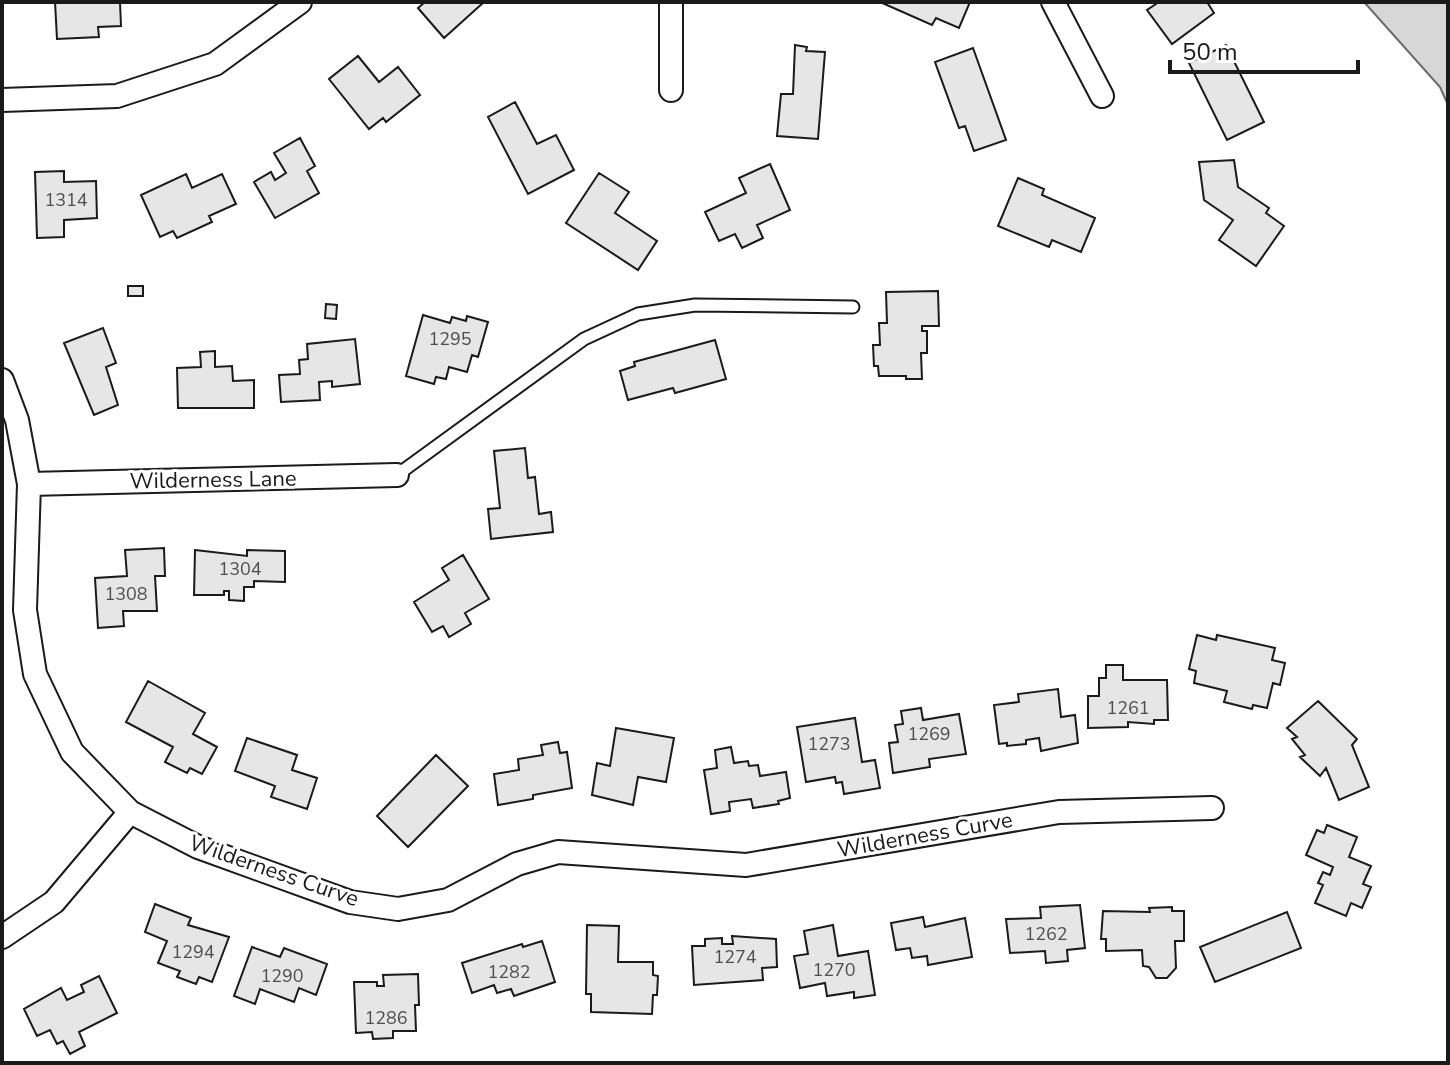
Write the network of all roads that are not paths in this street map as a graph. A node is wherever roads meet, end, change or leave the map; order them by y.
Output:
1 (300, 2) edge
2 (671, 2) edge
3 (1053, 2) edge
4 (671, 90) dead end
5 (1102, 96) dead end
6 (2, 100) edge
7 (853, 307) dead end
8 (2, 380) edge
9 (397, 475) joint
10 (29, 484) junction
11 (1212, 808) dead end
12 (130, 812) junction
13 (2, 937) edge

1 - 6 street
2 - 4 street
3 - 5 street
7 - 9 lane
8 - 10 street, Wilderness Curve
9 - 10 street, Wilderness Lane
10 - 12 street, Wilderness Curve
11 - 12 street, Wilderness Curve
12 - 13 street

